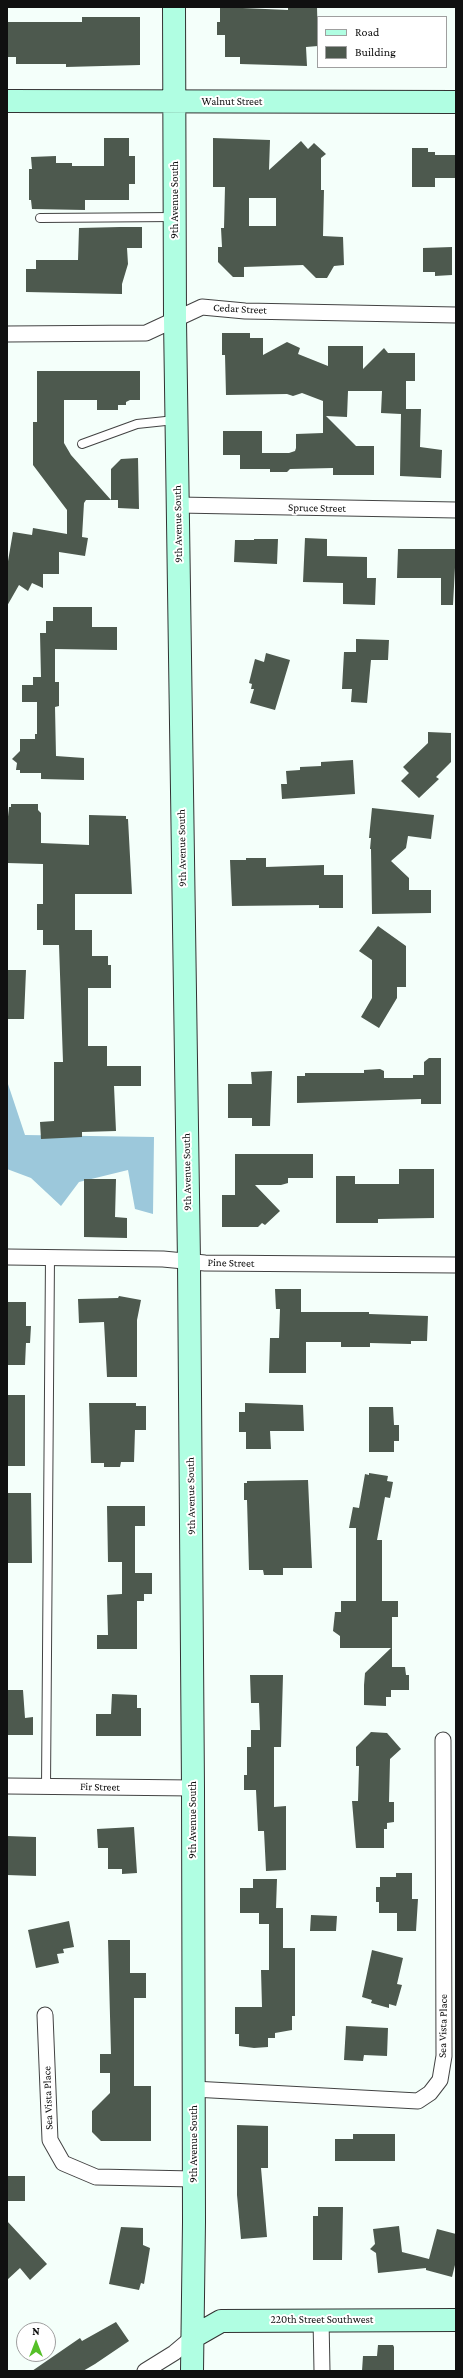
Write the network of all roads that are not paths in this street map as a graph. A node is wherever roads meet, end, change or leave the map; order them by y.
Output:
1 (174, 7) edge
2 (7, 101) edge
3 (175, 101) junction
4 (456, 102) edge
5 (175, 217) junction
6 (40, 218) dead end
7 (456, 315) edge
8 (175, 320) junction
9 (7, 334) edge
10 (177, 420) junction
11 (82, 444) dead end
12 (178, 505) junction
13 (456, 510) edge
14 (7, 1257) edge
15 (50, 1257) junction
16 (189, 1262) junction
17 (456, 1265) edge
18 (443, 1740) dead end
19 (7, 1786) edge
20 (46, 1786) junction
21 (193, 1788) junction
22 (45, 2015) dead end
23 (193, 2088) junction
24 (194, 2179) junction
25 (321, 2319) junction
26 (456, 2320) edge
27 (193, 2337) junction
28 (145, 2371) edge
29 (192, 2371) edge
30 (322, 2371) edge

1 - 3 main road, 9th Avenue South
2 - 3 main road, Walnut Street
3 - 4 main road, Walnut Street
3 - 5 main road, 9th Avenue South
5 - 6 lane
5 - 8 main road, 9th Avenue South
7 - 8 street, Cedar Street
8 - 9 street, Cedar Street
8 - 10 main road, 9th Avenue South
10 - 11 lane
10 - 12 main road, 9th Avenue South
12 - 13 street, Spruce Street
12 - 16 main road, 9th Avenue South
14 - 15 street, Pine Street
15 - 16 street, Pine Street
15 - 20 lane
16 - 17 street, Pine Street
16 - 21 main road, 9th Avenue South
18 - 23 street, Sea Vista Place
19 - 20 street, Fir Street
20 - 21 street, Fir Street
21 - 23 main road, 9th Avenue South
22 - 24 street, Sea Vista Place
23 - 24 main road, 9th Avenue South
24 - 27 main road, 9th Avenue South
25 - 26 main road, 220th Street Southwest
25 - 27 main road, 220th Street Southwest
25 - 30 street
27 - 28 street
27 - 29 main road, 9th Avenue South

